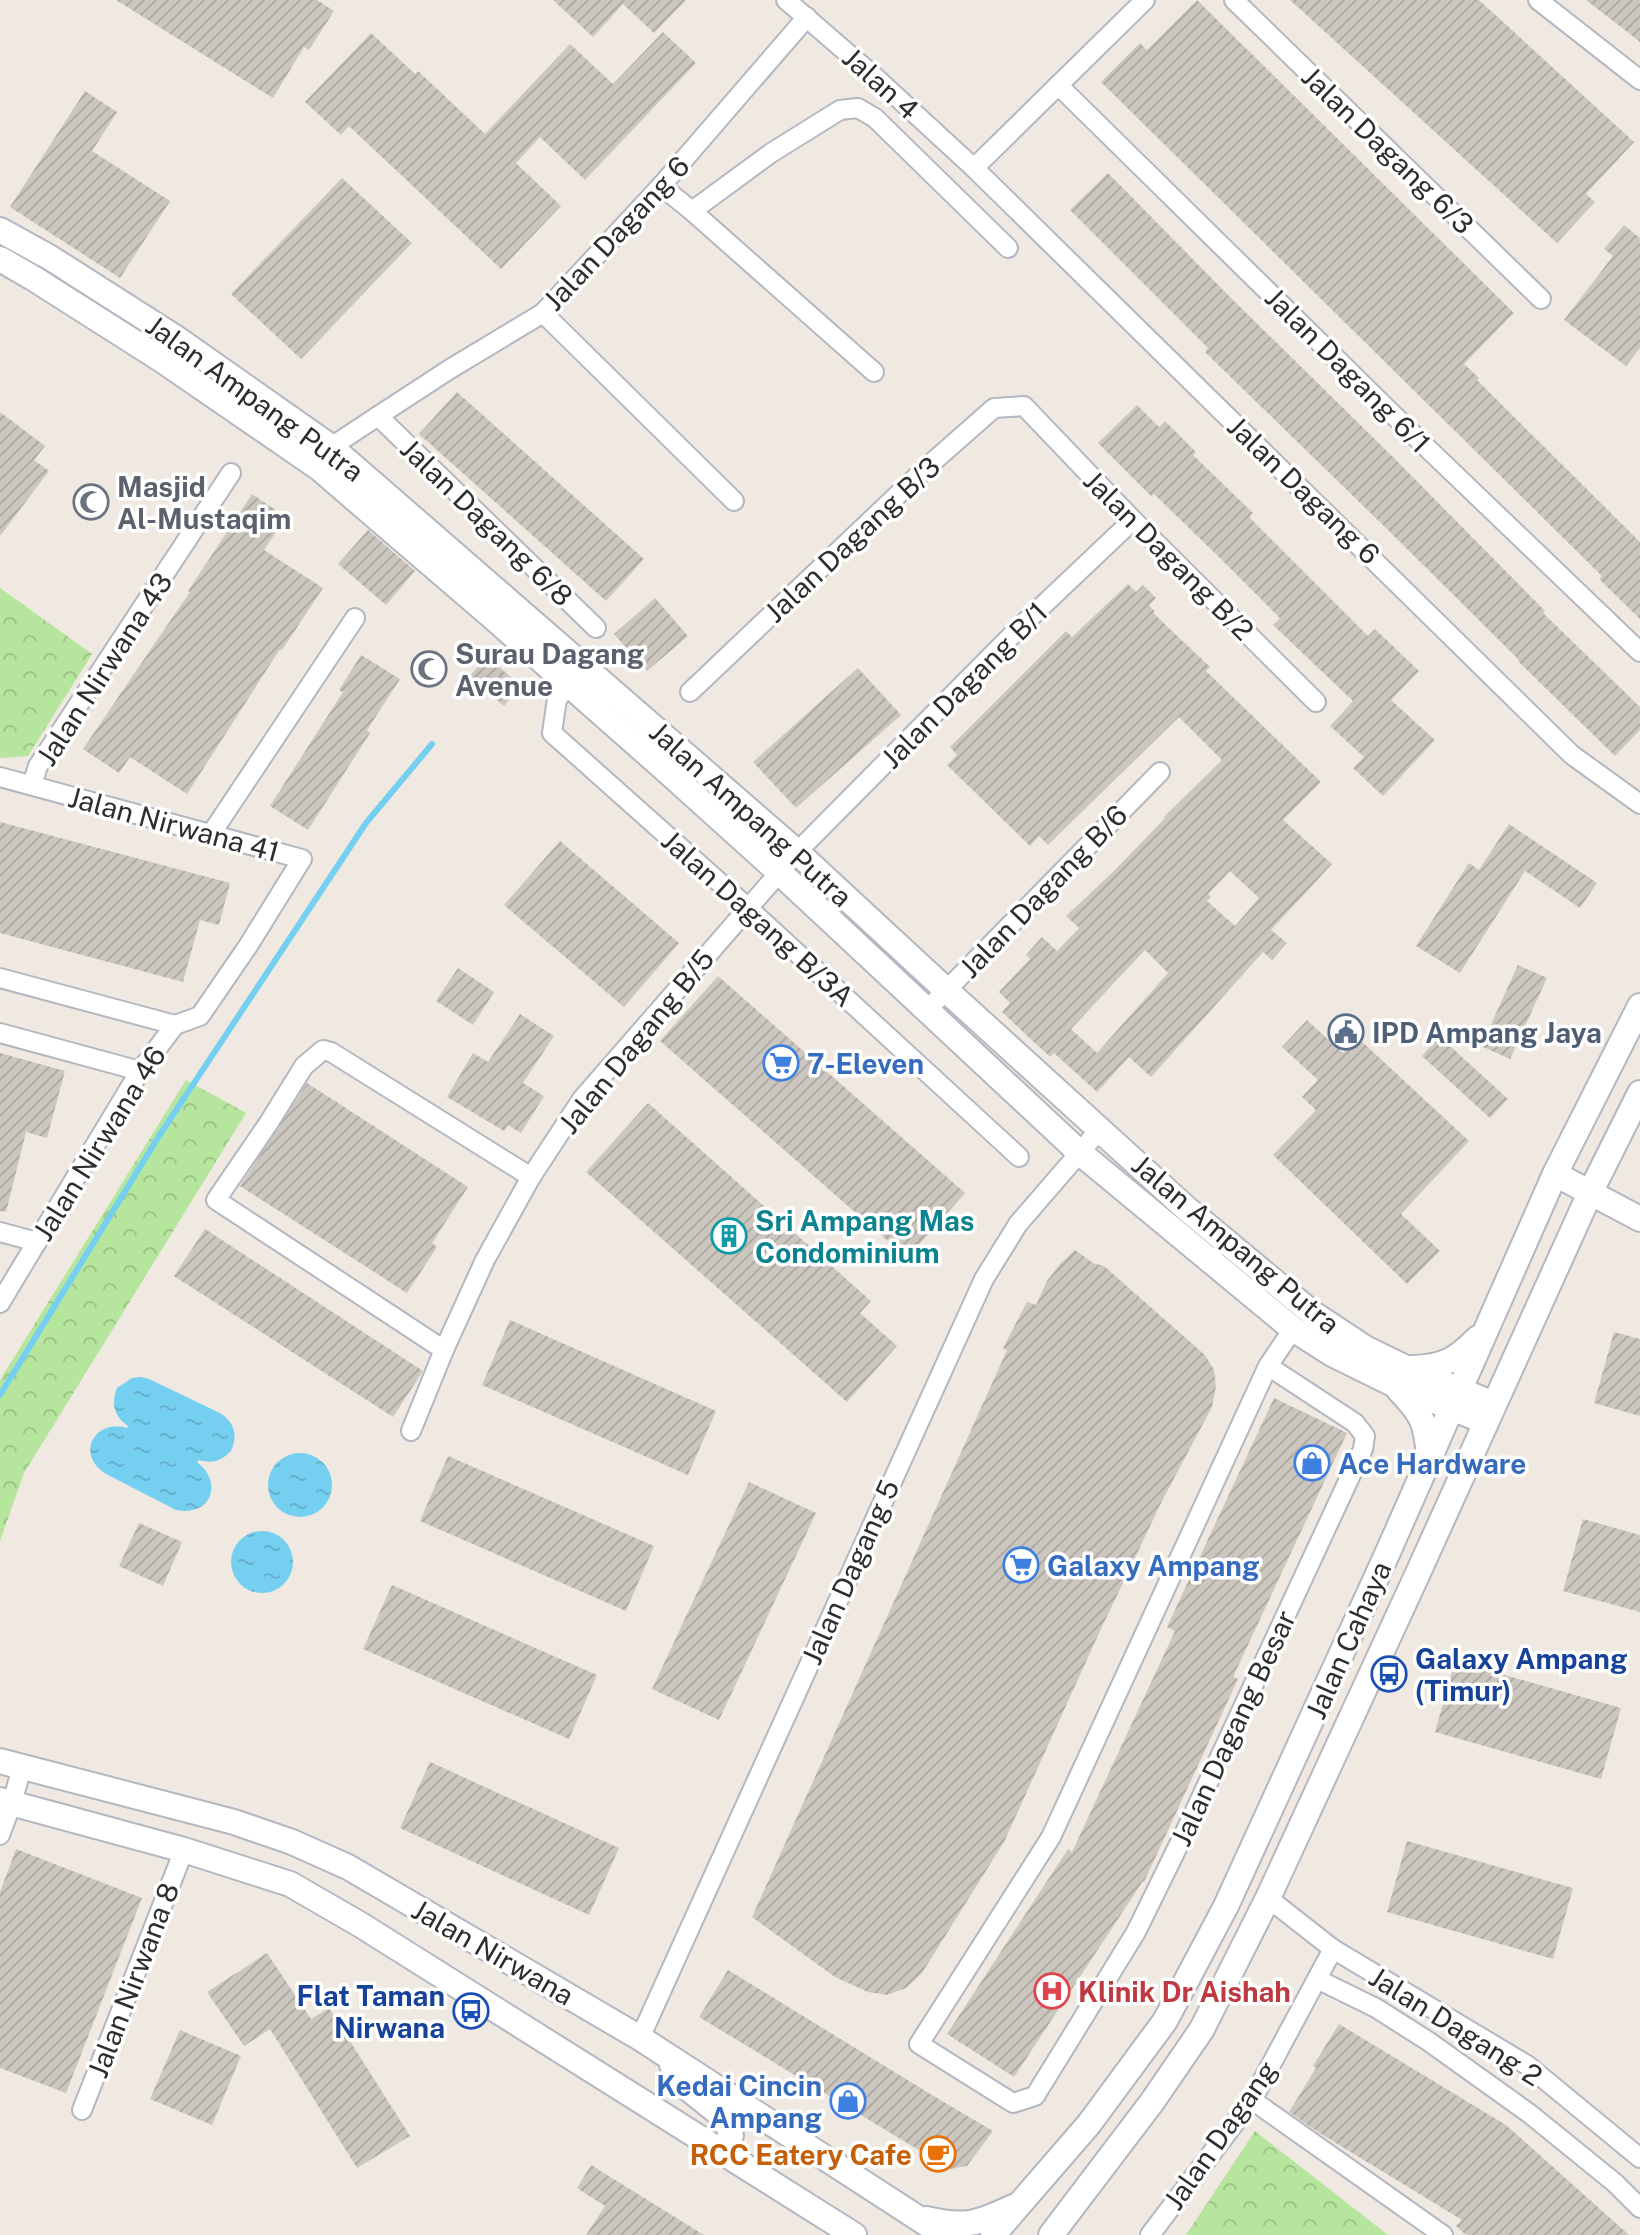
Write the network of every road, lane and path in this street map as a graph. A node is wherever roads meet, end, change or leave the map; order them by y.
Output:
1 (786, 0) edge
2 (1145, 0) edge
3 (1234, 0) edge
4 (1538, 0) edge
5 (807, 17) junction
6 (1640, 80) edge
7 (1058, 85) junction
8 (974, 168) junction
9 (661, 186) junction
10 (692, 211) junction
11 (0, 230) edge
12 (1008, 248) dead end
13 (0, 259) edge
14 (1541, 299) dead end
15 (543, 313) junction
16 (874, 372) dead end
17 (1024, 406) joint
18 (378, 416) junction
19 (325, 457) junction
20 (231, 473) dead end
21 (734, 501) dead end
22 (1133, 520) junction
23 (355, 618) dead end
24 (596, 628) dead end
25 (1640, 652) edge
26 (577, 676) junction
27 (690, 692) dead end
28 (1316, 702) dead end
29 (1160, 772) dead end
30 (0, 777) edge
31 (32, 785) junction
32 (1640, 804) edge
33 (211, 834) junction
34 (797, 852) junction
35 (779, 872) junction
36 (747, 907) junction
37 (0, 978) edge
38 (946, 990) junction
39 (1640, 1006) edge
40 (927, 1010) junction
41 (175, 1025) junction
42 (0, 1033) edge
43 (140, 1071) junction
44 (1640, 1093) edge
45 (1100, 1129) junction
46 (1079, 1152) junction
47 (1019, 1157) dead end
48 (1555, 1174) junction
49 (531, 1177) junction
50 (1590, 1193) junction
51 (1640, 1219) edge
52 (0, 1232) edge
53 (37, 1242) junction
54 (0, 1303) edge
55 (1293, 1329) junction
56 (1486, 1330) junction
57 (444, 1350) junction
58 (1268, 1366) junction
59 (1401, 1377) junction
60 (1456, 1399) junction
61 (1490, 1413) junction
62 (411, 1431) dead end
63 (1429, 1458) junction
64 (11, 1764) edge
65 (6, 1802) edge
66 (0, 1835) edge
67 (184, 1850) junction
68 (348, 1867) junction
69 (1268, 1898) junction
70 (328, 1904) junction
71 (1333, 1949) junction
72 (1317, 1979) junction
73 (640, 2038) junction
74 (668, 2055) junction
75 (1252, 2100) junction
76 (82, 2110) dead end
77 (724, 2151) junction
78 (1640, 2158) edge
79 (1020, 2203) junction
80 (1640, 2208) edge
81 (1069, 2214) junction
82 (916, 2216) junction
83 (854, 2235) edge
84 (944, 2235) edge
85 (993, 2235) edge
86 (1034, 2235) edge
87 (1051, 2235) edge
88 (1150, 2235) edge
89 (1443, 2235) edge

1 - 5 street, Jalan 4
2 - 7 street
3 - 14 street, Jalan Dagang 6/3
4 - 6 street
5 - 8 street, Jalan 4
5 - 9 street, Jalan Dagang 6
7 - 8 street
7 - 25 street, Jalan Dagang 6/1
8 - 32 street, Jalan Dagang 6
9 - 10 street
9 - 15 street, Jalan Dagang 6
10 - 12 street
10 - 16 street
11 - 19 street, Jalan Ampang Putra
13 - 19 street, Jalan Ampang Putra
15 - 18 street, Jalan Dagang 6
15 - 21 street
17 - 22 street, Jalan Dagang B/2
17 - 27 street, Jalan Dagang B/3
18 - 19 street, Jalan Dagang 6
18 - 24 street, Jalan Dagang 6/8
19 - 26 street, Jalan Ampang Putra
20 - 31 street, Jalan Nirwana 43
22 - 28 street, Jalan Dagang B/2
22 - 34 street, Jalan Dagang B/1
23 - 33 street
26 - 34 street, Jalan Ampang Putra
26 - 35 street, Jalan Ampang Putra
26 - 36 street, Jalan Dagang B/3A
29 - 38 street, Jalan Dagang B/6
30 - 31 street, Jalan Nirwana 41
31 - 33 street, Jalan Nirwana 41
33 - 41 street, Jalan Nirwana 41
34 - 35 street, Jalan Dagang B/1
34 - 38 street, Jalan Ampang Putra
35 - 36 street, Jalan Dagang B/5
35 - 40 street, Jalan Ampang Putra
36 - 47 street, Jalan Dagang B/3A
36 - 49 street, Jalan Dagang B/5
37 - 41 street
38 - 40 street, Jalan Dagang B/6
38 - 45 street, Jalan Ampang Putra
39 - 48 street, Jalan Cahaya
40 - 46 street, Jalan Ampang Putra
41 - 43 street, Jalan Nirwana 46
42 - 43 street
43 - 53 street, Jalan Nirwana 46
44 - 50 street, Jalan Cahaya
45 - 46 street, Jalan Dagang 5
45 - 59 street, Jalan Ampang Putra
46 - 55 street, Jalan Ampang Putra
46 - 73 street, Jalan Dagang 5
48 - 50 street
48 - 56 street, Jalan Cahaya
49 - 57 street, Jalan Dagang B/5
49 - 57 street
50 - 51 street
50 - 61 street, Jalan Cahaya
52 - 53 street
53 - 54 street, Jalan Nirwana 46
55 - 58 street
55 - 59 street, Jalan Ampang Putra
56 - 59 street
56 - 60 street, Jalan Cahaya
57 - 62 street, Jalan Dagang B/5
58 - 58 street, Jalan Dagang Besar
59 - 60 street, Jalan Ampang Putra
59 - 63 street
60 - 61 street, Jalan Ampang Putra
60 - 63 street, Jalan Cahaya
61 - 69 street, Jalan Cahaya
63 - 79 street, Jalan Cahaya
64 - 65 street
64 - 68 street, Jalan Nirwana
65 - 66 street
65 - 67 street, Jalan Nirwana
67 - 70 street, Jalan Nirwana
67 - 76 street, Jalan Nirwana 8
68 - 70 street
68 - 73 street, Jalan Nirwana
69 - 71 street, Jalan Dagang 2
69 - 81 street, Jalan Cahaya
70 - 77 street, Jalan Nirwana
71 - 72 street, Jalan Dagang
71 - 78 street, Jalan Dagang 2
72 - 75 street, Jalan Dagang
72 - 80 street
73 - 74 street, Jalan Nirwana
74 - 77 street
74 - 82 street, Jalan Nirwana
75 - 88 street, Jalan Dagang
75 - 89 street
77 - 83 street, Jalan Nirwana
79 - 82 street
79 - 85 street, Jalan Cahaya
81 - 86 street
81 - 87 street, Jalan Cahaya
82 - 84 street, Jalan Nirwana

